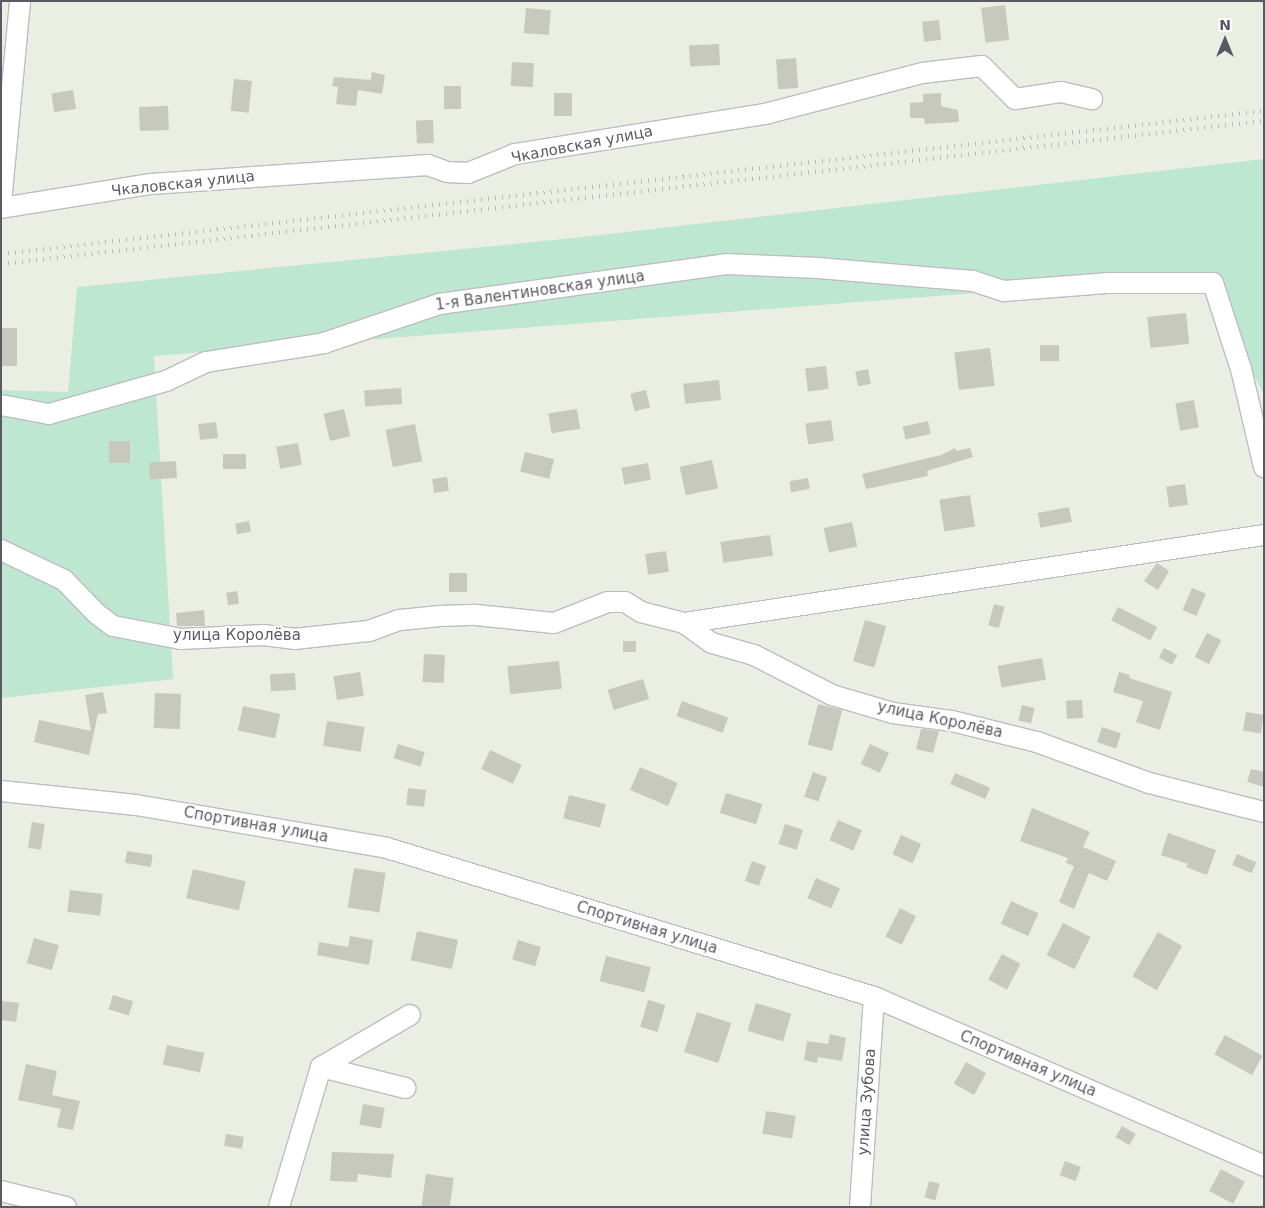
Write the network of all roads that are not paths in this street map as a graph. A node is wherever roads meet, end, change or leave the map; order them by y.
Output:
1 (20, 1) edge
2 (1092, 98) dead end
3 (1, 202) edge
4 (1, 208) edge
5 (1, 405) edge
6 (1264, 467) edge
7 (1264, 535) edge
8 (1, 550) edge
9 (684, 623) junction
10 (1, 791) edge
11 (1264, 812) edge
12 (874, 997) junction
13 (410, 1015) dead end
14 (321, 1067) junction
15 (405, 1088) dead end
16 (1264, 1166) edge
17 (1, 1191) edge
18 (66, 1207) edge
19 (279, 1207) edge
20 (860, 1207) edge

1 - 3 street
2 - 4 street, Чкаловская улица
5 - 6 street, 1-я Валентиновская улица
7 - 9 street
8 - 9 street, улица Королёва
9 - 11 street, улица Королёва
10 - 12 street, Спортивная улица
12 - 16 street, Спортивная улица
12 - 20 street, улица Зубова
13 - 14 street
14 - 15 street
14 - 19 street
17 - 18 street

